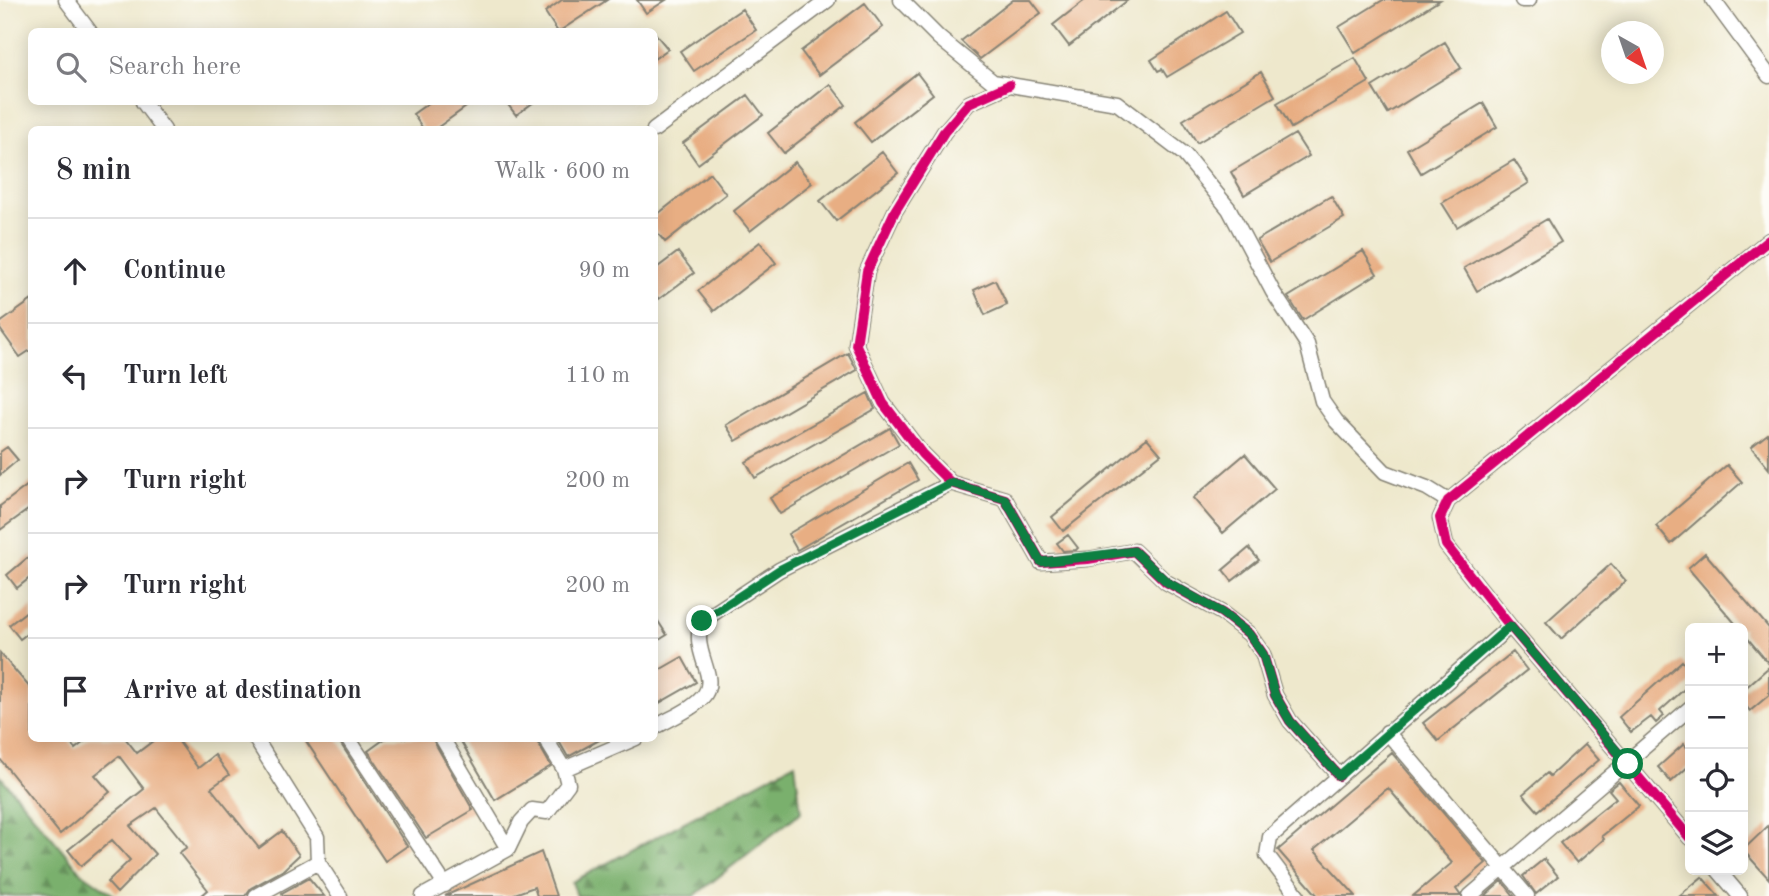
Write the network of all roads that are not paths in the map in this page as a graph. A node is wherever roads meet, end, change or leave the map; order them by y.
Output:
1 (66, 0) edge
2 (828, 0) edge
3 (901, 0) edge
4 (1522, 0) edge
5 (1529, 0) edge
6 (1713, 0) edge
7 (87, 28) edge
8 (1769, 76) edge
9 (1009, 85) junction
10 (145, 105) edge
11 (161, 126) edge
12 (658, 127) edge
13 (1769, 240) edge
14 (951, 483) junction
15 (1448, 501) junction
16 (1510, 626) junction
17 (1685, 713) edge
18 (658, 725) edge
19 (1387, 732) junction
20 (258, 742) edge
21 (351, 742) edge
22 (444, 742) edge
23 (547, 742) edge
24 (628, 742) edge
25 (1628, 764) junction
26 (564, 769) junction
27 (1339, 776) junction
28 (1685, 832) edge
29 (508, 849) junction
30 (318, 862) junction
31 (1503, 868) junction
32 (1722, 875) edge
33 (445, 886) junction
34 (256, 896) edge
35 (340, 896) edge
36 (423, 896) edge
37 (1298, 896) edge
38 (1471, 896) edge
39 (1528, 896) edge
40 (1740, 896) edge

1 - 7 street
2 - 12 street
3 - 9 street
4 - 5 street
6 - 8 street
9 - 14 street
9 - 15 street
10 - 11 street
13 - 15 street
14 - 18 street
14 - 27 street
15 - 16 street
16 - 19 street
16 - 25 street
17 - 25 street
19 - 27 street
19 - 31 street
20 - 30 street
21 - 33 street
22 - 29 street
23 - 26 street
24 - 26 street
25 - 28 street
25 - 31 street
26 - 29 street
27 - 37 street
29 - 33 street
30 - 34 street
30 - 35 street
31 - 38 street
31 - 39 street
32 - 40 street
33 - 36 street

